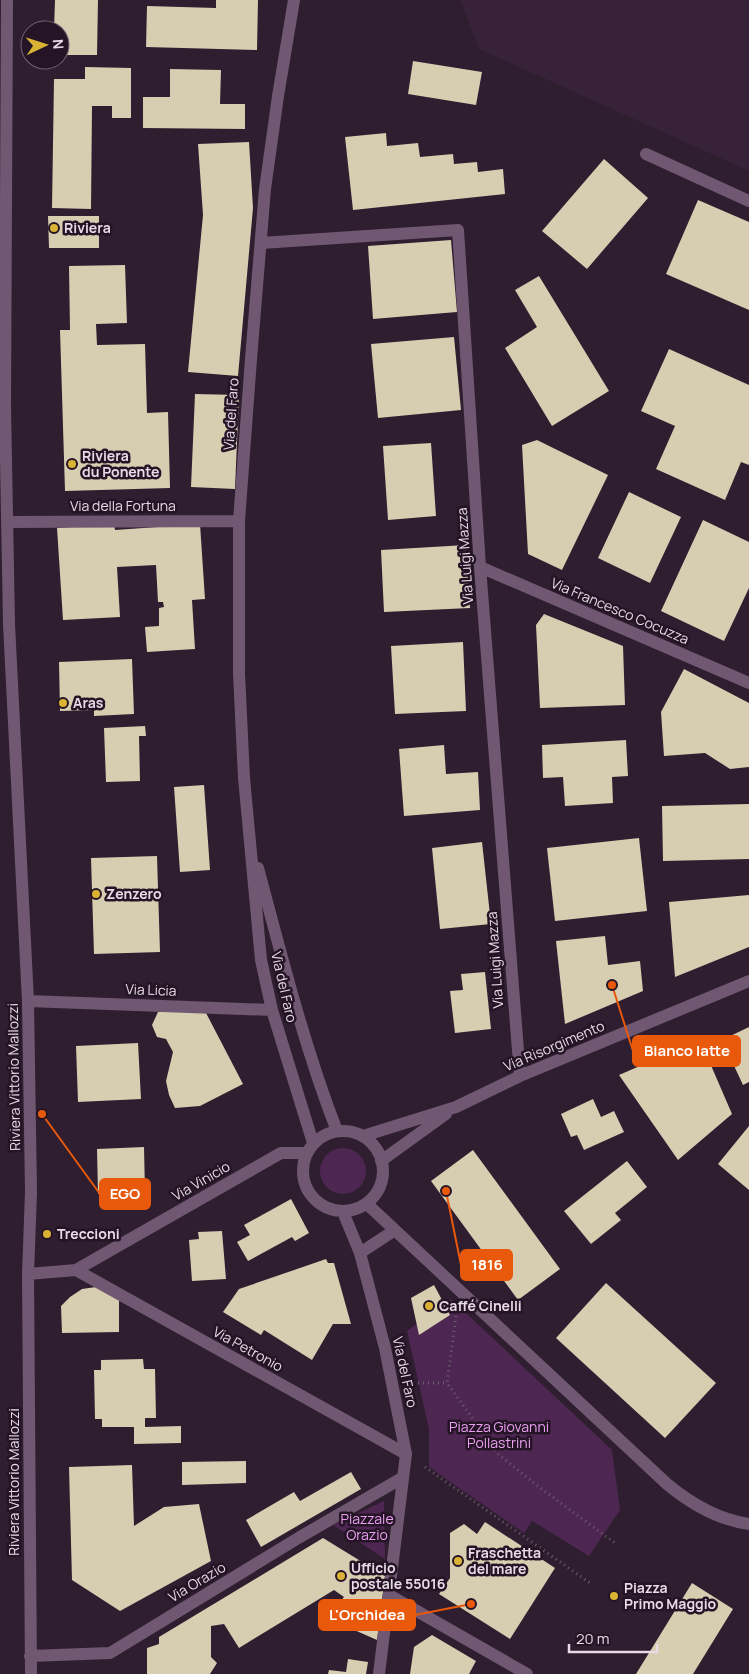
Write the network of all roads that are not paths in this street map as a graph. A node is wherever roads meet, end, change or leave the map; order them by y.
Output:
1 (7, 0) edge
2 (294, 0) edge
3 (646, 154) dead end
4 (749, 202) edge
5 (261, 243) junction
6 (240, 521) junction
7 (7, 522) junction
8 (480, 567) junction
9 (749, 683) edge
10 (248, 832) junction
11 (749, 981) edge
12 (28, 1001) junction
13 (272, 1010) junction
14 (520, 1076) junction
15 (456, 1107) junction
16 (337, 1131) junction
17 (363, 1136) junction
18 (310, 1148) junction
19 (382, 1161) junction
20 (367, 1204) junction
21 (343, 1212) junction
22 (395, 1230) junction
23 (360, 1253) junction
24 (76, 1270) junction
25 (28, 1274) junction
26 (406, 1454) junction
27 (402, 1478) junction
28 (749, 1524) edge
29 (390, 1595) junction
30 (30, 1656) junction
31 (31, 1674) edge
32 (379, 1674) edge
33 (527, 1674) edge

1 - 7 street, Riviera Vittorio Mallozzi
2 - 5 street, Via del Faro
3 - 4 street
5 - 6 street, Via del Faro
5 - 8 street, Via Luigi Mazza
6 - 7 street, Via della Fortuna
6 - 10 street, Via del Faro
7 - 12 street, Riviera Vittorio Mallozzi
8 - 9 street, Via Francesco Cocuzza
8 - 14 street, Via Luigi Mazza
10 - 13 street, Via del Faro
10 - 16 street, Via del Faro
11 - 14 street, Via Risorgimento
12 - 13 street, Via Licia
12 - 25 street, Riviera Vittorio Mallozzi
13 - 18 street, Via del Faro
14 - 15 street, Via Risorgimento
15 - 17 street, Via Risorgimento
15 - 19 street, Via Risorgimento
16 - 17 street
16 - 18 street
17 - 19 street
18 - 21 street
18 - 24 street, Via Vinicio
19 - 20 street
20 - 21 street
20 - 22 street
21 - 23 street, Via del Faro
22 - 23 street
22 - 28 street
23 - 26 street, Via del Faro
24 - 25 street, Via Vinicio
24 - 26 street, Via Petronio
25 - 30 street, Riviera Vittorio Mallozzi
26 - 27 street, Via del Faro
27 - 29 street, Via del Faro
27 - 30 street, Via Orazio
29 - 32 street, Via del Faro
29 - 33 street
30 - 31 street, Riviera Vittorio Mallozzi

